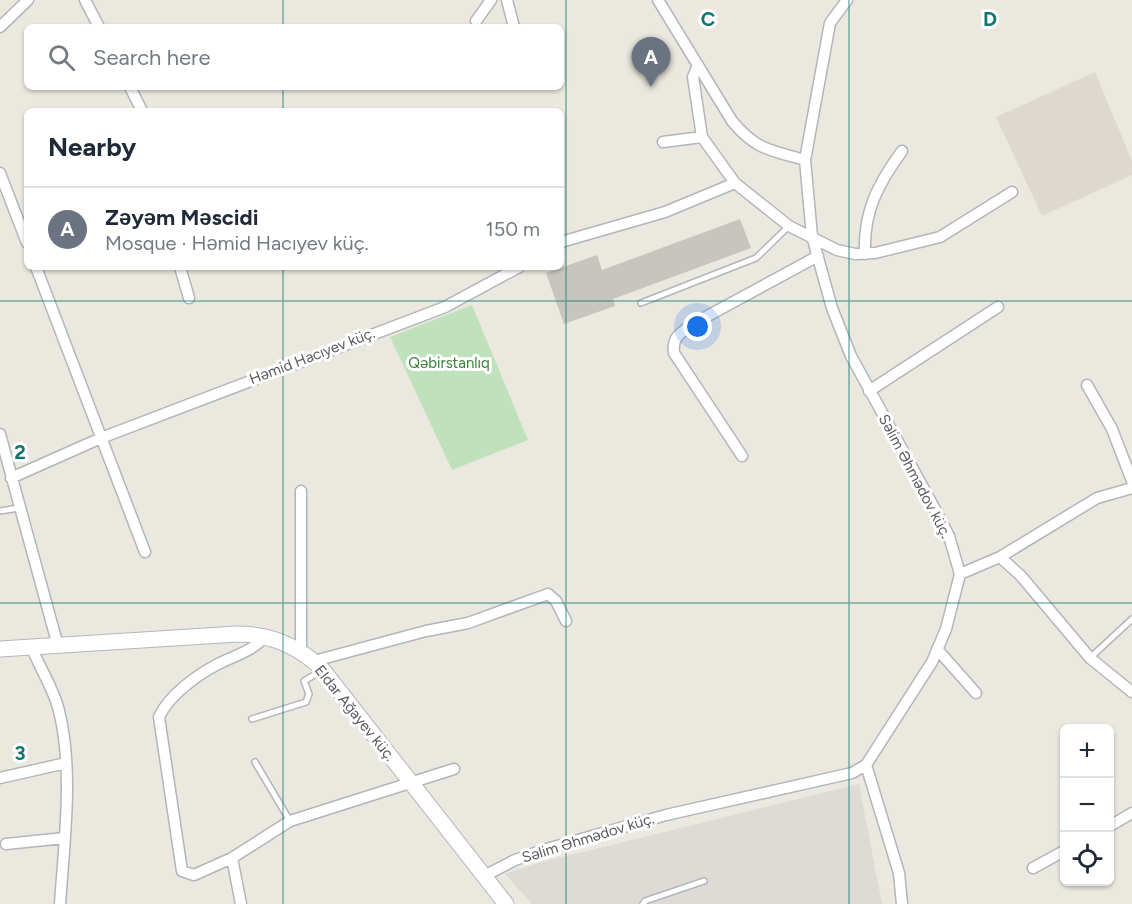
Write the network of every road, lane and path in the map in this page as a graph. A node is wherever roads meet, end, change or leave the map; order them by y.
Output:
1 (28, 0) edge
2 (85, 0) edge
3 (490, 0) edge
4 (507, 0) edge
5 (658, 0) edge
6 (843, 1) edge
7 (476, 21) dead end
8 (97, 24) edge
9 (513, 24) edge
10 (0, 27) edge
11 (698, 65) junction
12 (132, 90) edge
13 (140, 108) edge
14 (702, 138) junction
15 (663, 142) dead end
16 (902, 151) dead end
17 (805, 160) junction
18 (0, 173) edge
19 (735, 183) junction
20 (1012, 192) dead end
21 (789, 226) junction
22 (24, 235) edge
23 (812, 237) junction
24 (564, 241) edge
25 (865, 254) junction
26 (818, 256) junction
27 (37, 270) edge
28 (181, 270) edge
29 (513, 270) edge
30 (189, 298) dead end
31 (641, 303) dead end
32 (998, 307) dead end
33 (1087, 385) dead end
34 (869, 391) junction
35 (0, 434) edge
36 (101, 438) junction
37 (742, 456) dead end
38 (11, 478) junction
39 (1132, 481) edge
40 (1132, 488) edge
41 (301, 491) dead end
42 (19, 508) junction
43 (0, 511) edge
44 (145, 552) dead end
45 (1000, 557) junction
46 (960, 574) junction
47 (1132, 619) edge
48 (566, 621) dead end
49 (266, 636) junction
50 (58, 646) junction
51 (32, 648) junction
52 (937, 649) junction
53 (0, 650) edge
54 (301, 651) junction
55 (1090, 658) junction
56 (318, 665) junction
57 (1132, 692) edge
58 (976, 693) dead end
59 (252, 719) dead end
60 (255, 762) dead end
61 (66, 764) junction
62 (866, 765) junction
63 (454, 769) dead end
64 (0, 778) edge
65 (411, 782) junction
66 (1132, 813) edge
67 (290, 821) junction
68 (1114, 824) edge
69 (64, 838) junction
70 (6, 844) dead end
71 (1060, 854) edge
72 (232, 858) junction
73 (1033, 868) dead end
74 (484, 876) junction
75 (704, 882) dead end
76 (60, 904) edge
77 (241, 904) edge
78 (506, 904) edge
79 (643, 904) edge
80 (902, 904) edge

1 - 10 street
2 - 8 street
3 - 7 street
4 - 9 street
5 - 11 street
6 - 17 street, Səlim Əhmədov küç.
11 - 14 street
11 - 17 street
12 - 13 street
14 - 15 street
14 - 19 street
16 - 25 street
17 - 23 street, Səlim Əhmədov küç.
18 - 22 street
19 - 21 street
19 - 24 street
20 - 25 street
21 - 23 street
21 - 31 lane
23 - 25 street
23 - 26 street, Səlim Əhmədov küç.
26 - 34 street, Səlim Əhmədov küç.
26 - 37 street
27 - 36 street
28 - 30 street
29 - 36 street, Həmid Hacıyev küç.
32 - 34 street
33 - 39 street
34 - 46 street, Səlim Əhmədov küç.
35 - 38 street
36 - 38 street, Həmid Hacıyev küç.
36 - 44 street
38 - 42 street
40 - 45 street
41 - 54 street
42 - 43 lane
42 - 50 street
45 - 46 street
45 - 55 street
46 - 52 street
47 - 55 lane
48 - 56 street
49 - 50 main road, Eldar Ağayev küç.
49 - 54 main road, Eldar Ağayev küç.
49 - 72 street
50 - 51 main road, Eldar Ağayev küç.
51 - 53 main road, Eldar Ağayev küç.
51 - 61 street
52 - 58 street
52 - 62 street
54 - 56 main road, Eldar Ağayev küç.
55 - 57 street
56 - 59 lane
56 - 65 main road, Eldar Ağayev küç.
60 - 67 lane
61 - 64 street
61 - 69 street
62 - 74 street, Səlim Əhmədov küç.
62 - 80 street
63 - 65 street
65 - 67 street
65 - 74 main road, Eldar Ağayev küç.
66 - 68 street
67 - 72 street
69 - 70 street
69 - 76 street
71 - 73 street
72 - 77 street
74 - 78 main road, Eldar Ağayev küç.
75 - 79 lane

